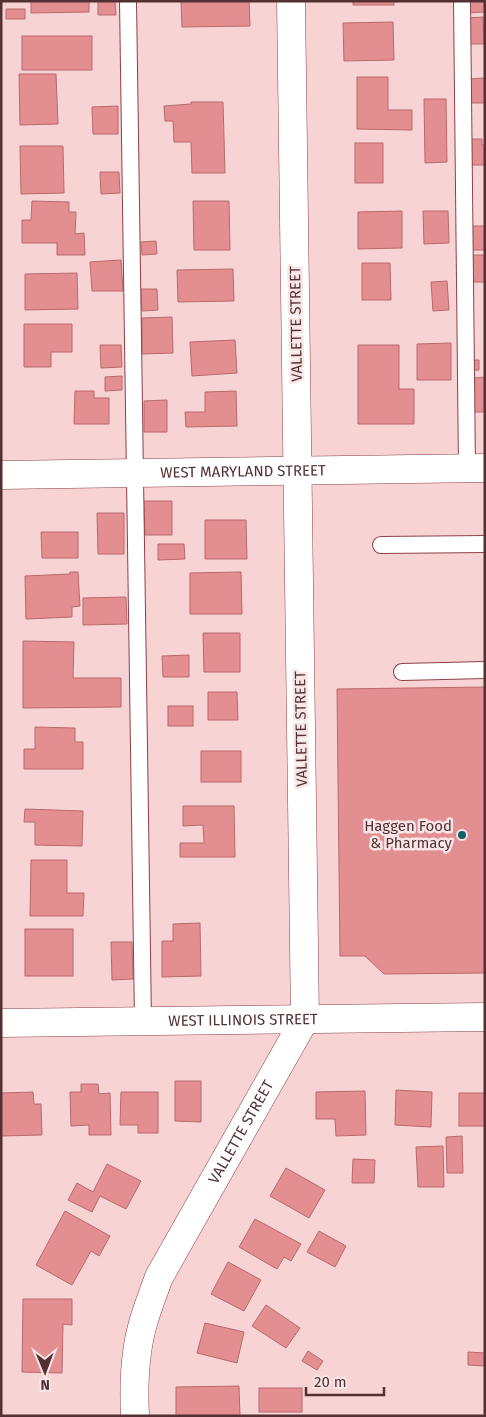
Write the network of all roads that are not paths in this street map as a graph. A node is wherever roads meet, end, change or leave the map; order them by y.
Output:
1 (128, 1) edge
2 (291, 1) edge
3 (462, 1) edge
4 (476, 468) edge
5 (298, 471) junction
6 (135, 473) junction
7 (1, 475) edge
8 (485, 544) edge
9 (381, 545) dead end
10 (485, 670) edge
11 (402, 672) dead end
12 (485, 1017) edge
13 (304, 1019) junction
14 (143, 1021) junction
15 (1, 1023) edge
16 (135, 1416) edge

1 - 6 lane
2 - 5 street, VALLETTE STREET
3 - 4 lane
4 - 5 street, WEST MARYLAND STREET
5 - 6 street, WEST MARYLAND STREET
5 - 13 street, VALLETTE STREET
6 - 7 street, WEST MARYLAND STREET
6 - 14 lane
8 - 9 lane
10 - 11 lane
12 - 13 street, WEST ILLINOIS STREET
13 - 14 street, WEST ILLINOIS STREET
13 - 16 street, VALLETTE STREET
14 - 15 street, WEST ILLINOIS STREET

